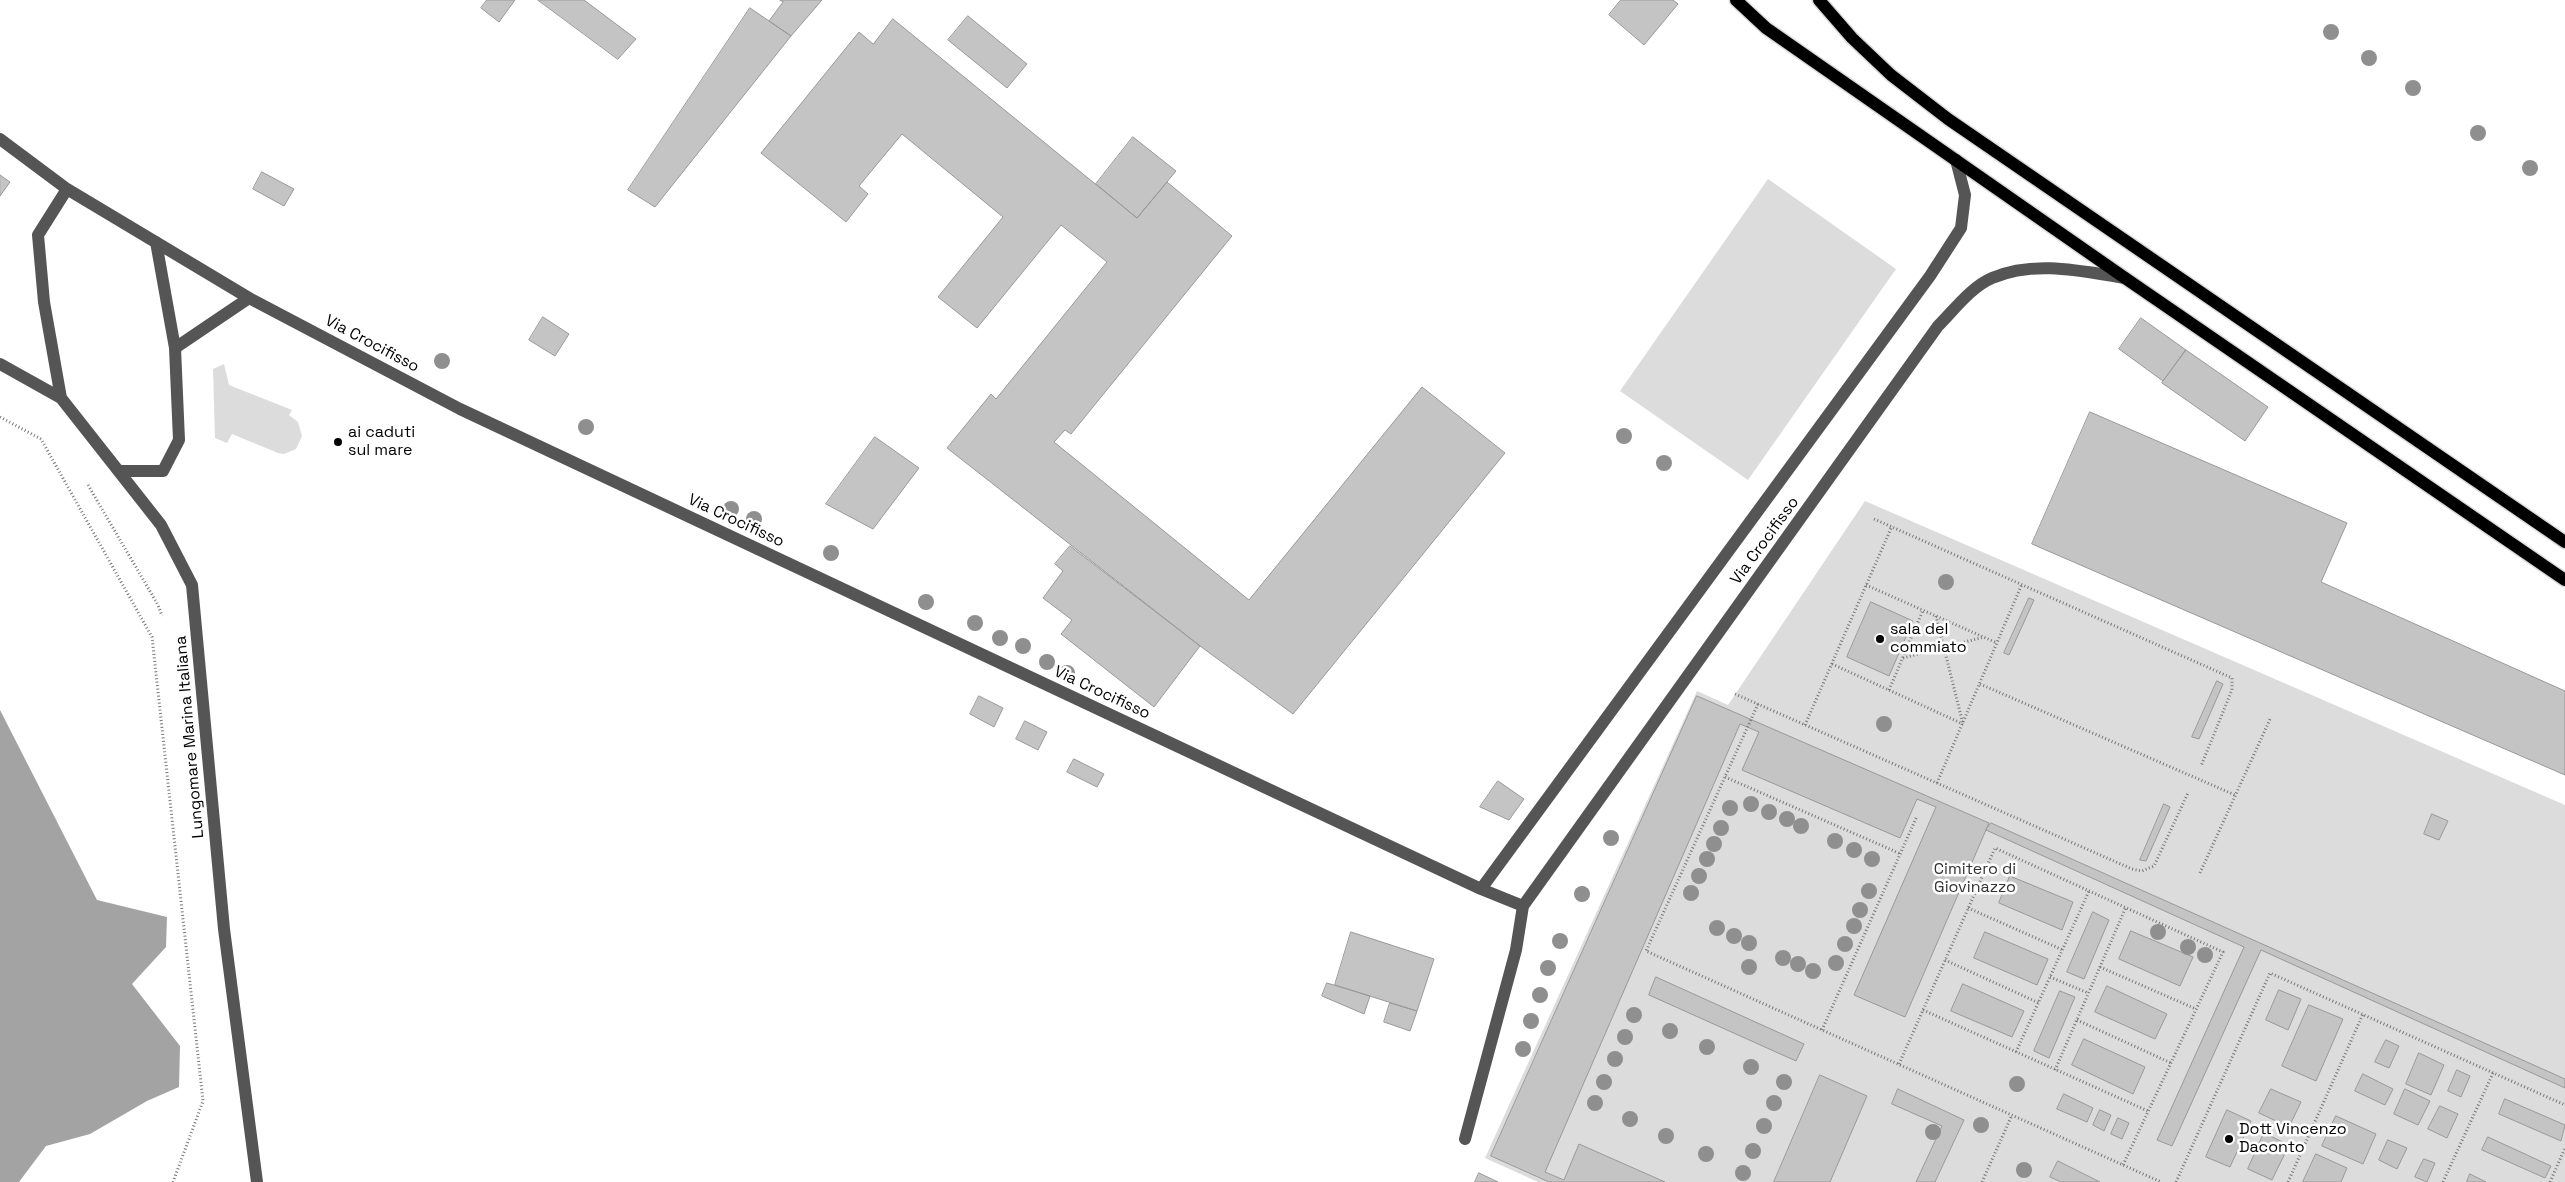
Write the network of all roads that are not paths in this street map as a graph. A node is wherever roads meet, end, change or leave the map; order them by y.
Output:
1 (1736, 0) edge
2 (1819, 0) edge
3 (0, 139) edge
4 (1956, 160) junction
5 (66, 189) junction
6 (156, 242) junction
7 (2124, 278) junction
8 (249, 298) junction
9 (175, 348) junction
10 (0, 364) edge
11 (61, 398) junction
12 (120, 471) junction
13 (2565, 542) edge
14 (2565, 580) edge
15 (1481, 889) junction
16 (1523, 906) junction
17 (1465, 1139) dead end
18 (257, 1182) edge

1 - 4 main road
2 - 13 main road
3 - 5 street, Via Crocifisso
4 - 7 main road
4 - 15 street, Via Crocifisso
5 - 6 street, Via Crocifisso
5 - 11 street
6 - 8 street, Via Crocifisso
6 - 9 street
7 - 14 main road
7 - 16 street, Via Crocifisso
8 - 9 street
8 - 15 street, Via Crocifisso
9 - 12 street
10 - 11 street, Lungomare Marina Italiana
11 - 12 street, Lungomare Marina Italiana
12 - 18 street, Lungomare Marina Italiana
15 - 16 street, Via Crocifisso
16 - 17 street

